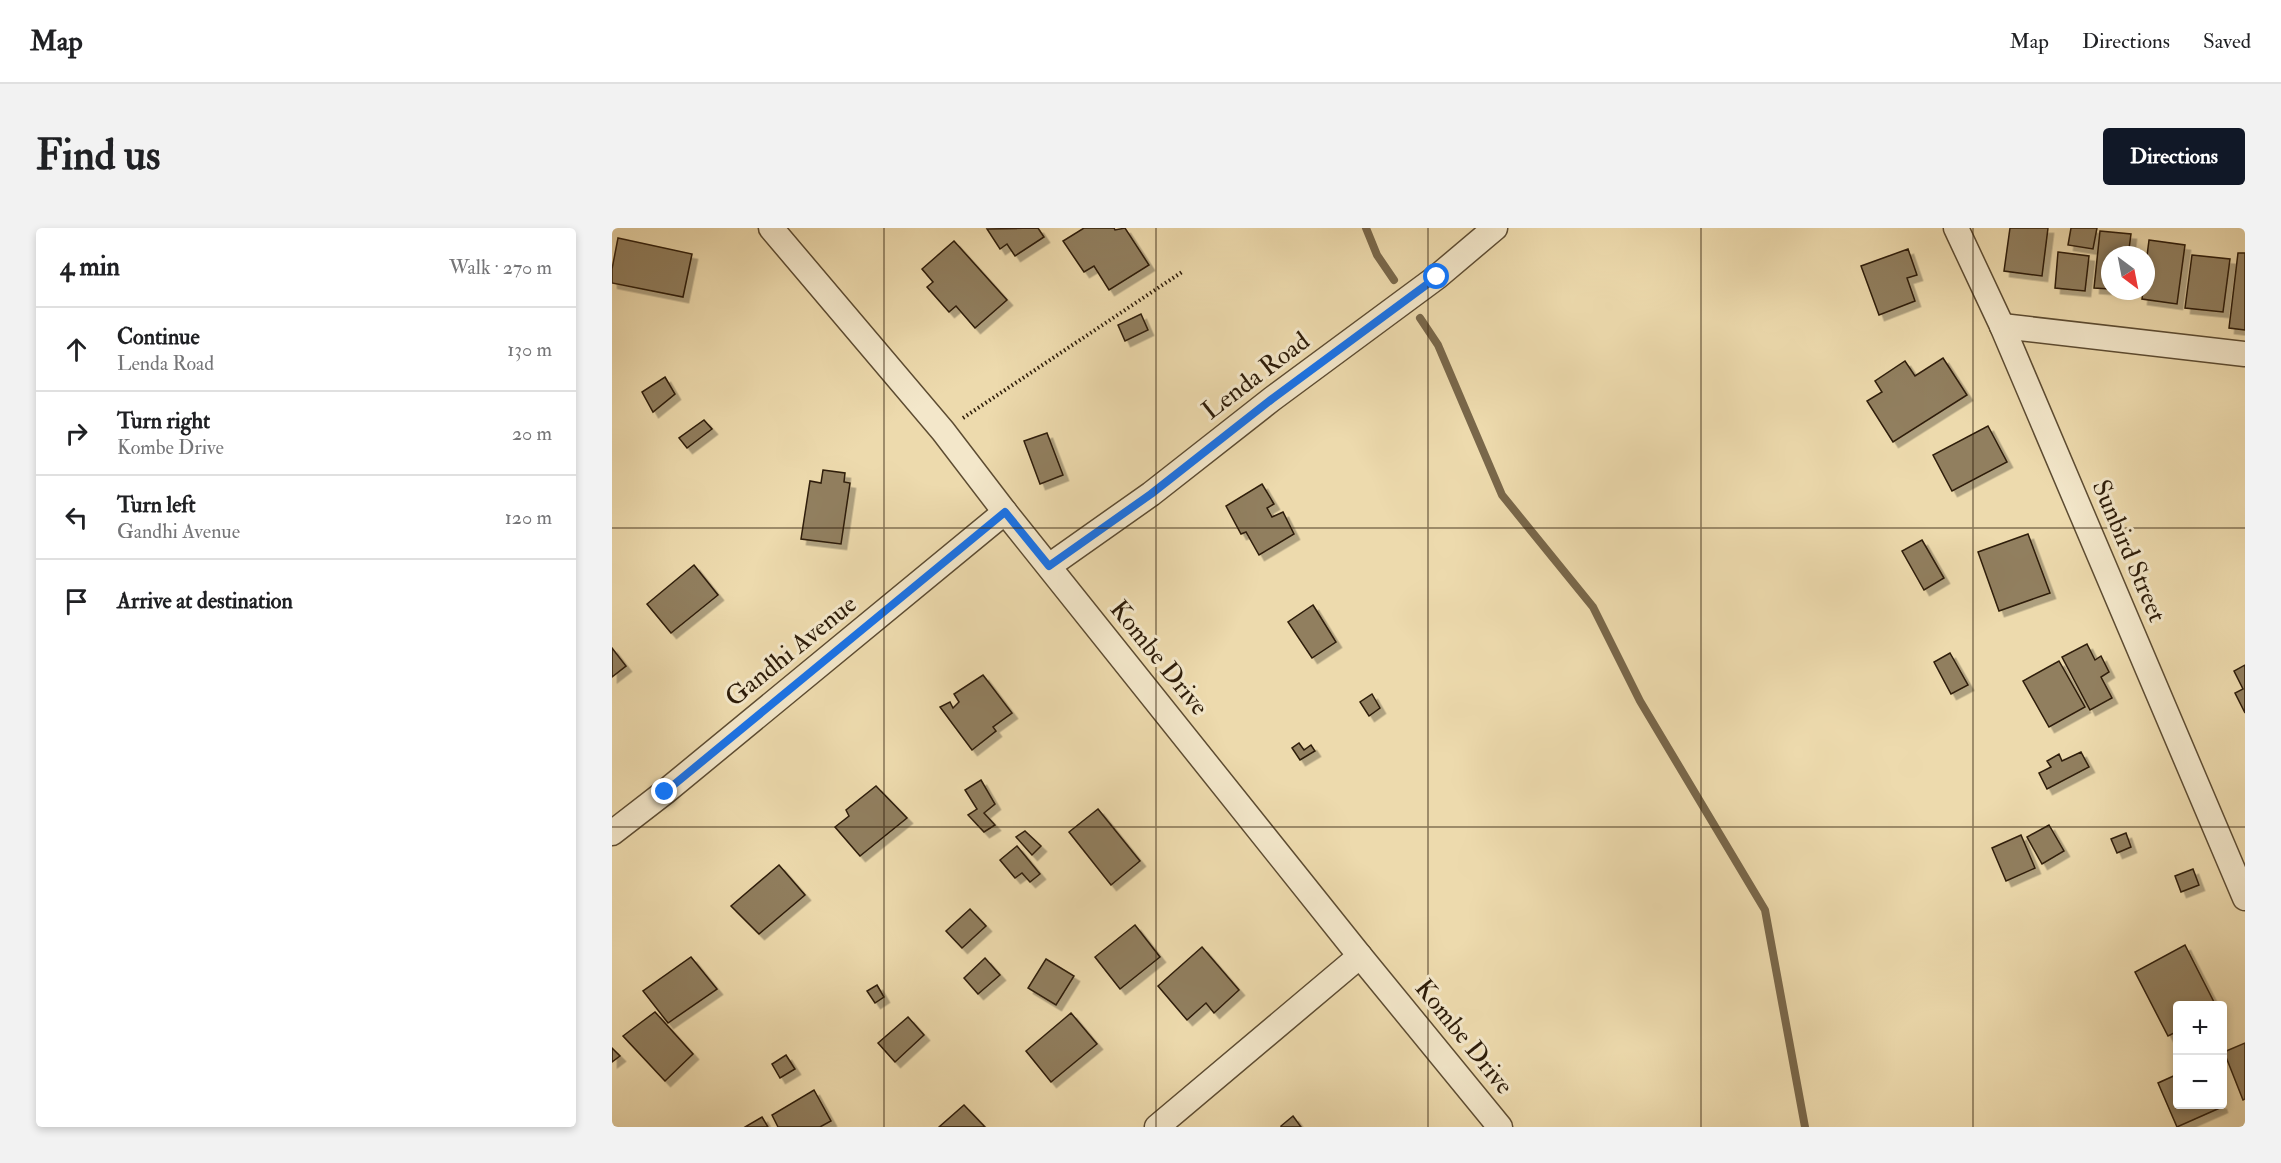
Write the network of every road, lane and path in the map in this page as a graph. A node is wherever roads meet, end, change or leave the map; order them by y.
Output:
1 (771, 228) edge
2 (1496, 228) edge
3 (1956, 228) edge
4 (1182, 272) dead end
5 (2002, 326) junction
6 (2245, 354) edge
7 (943, 431) junction
8 (1005, 512) junction
9 (1049, 566) junction
10 (612, 833) edge
11 (2245, 898) edge
12 (1360, 956) junction
13 (1157, 1127) edge
14 (1500, 1127) edge

1 - 7 street, Kombe Drive
2 - 9 street, Lenda Road
3 - 5 street, Sunbird Street
4 - 7 path
5 - 6 street
5 - 11 street, Sunbird Street
7 - 8 street, Kombe Drive
8 - 9 street, Kombe Drive
8 - 10 street, Gandhi Avenue
9 - 12 street, Kombe Drive
12 - 13 street
12 - 14 street, Kombe Drive

